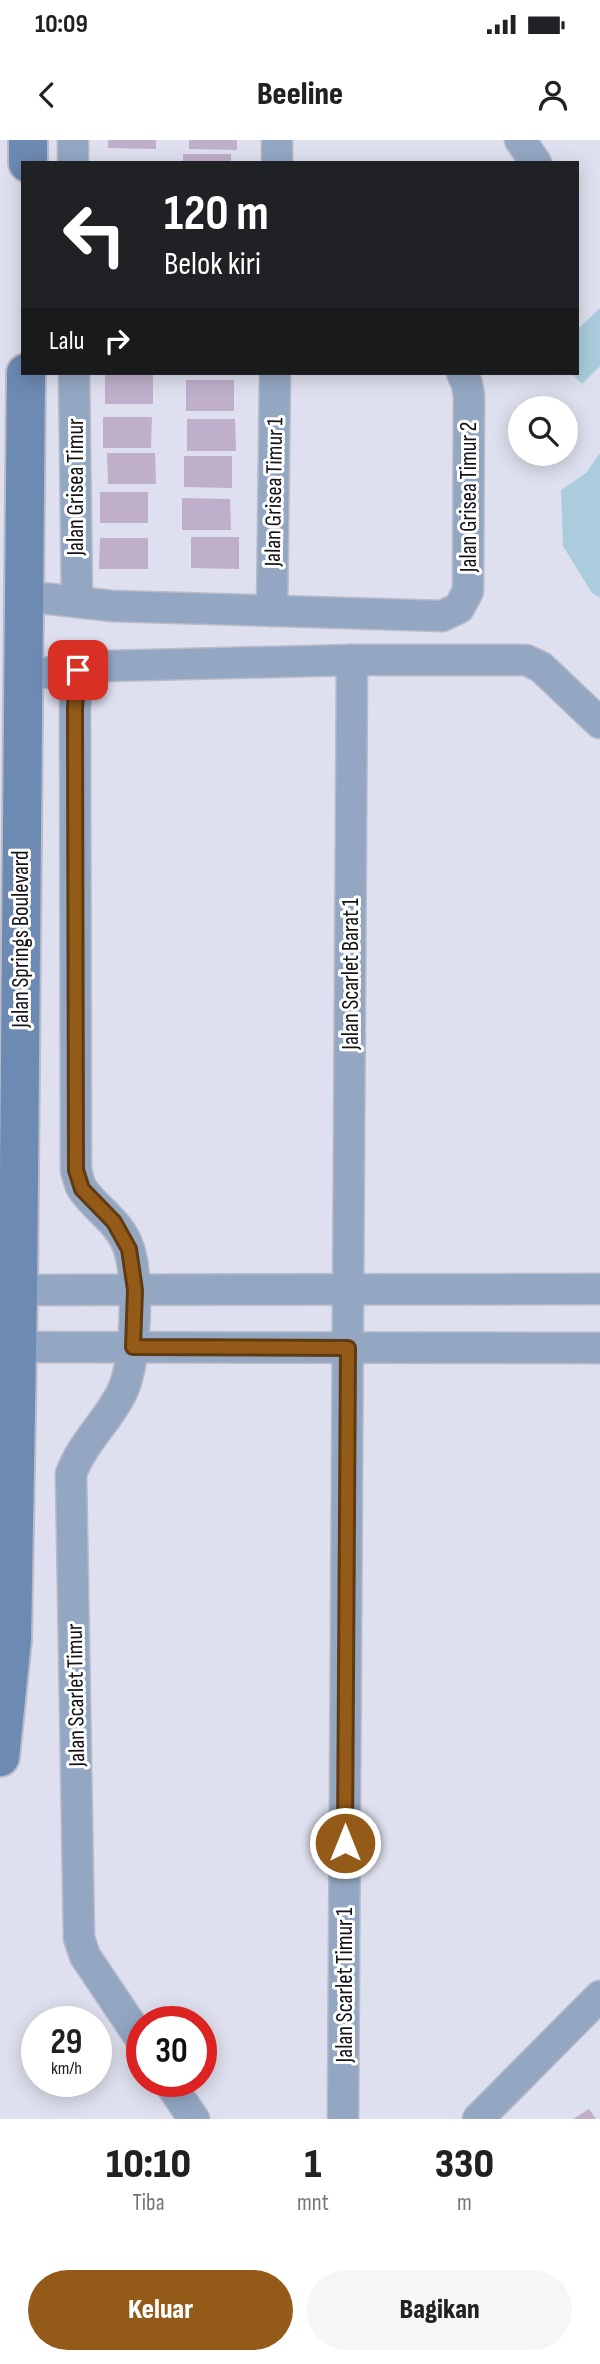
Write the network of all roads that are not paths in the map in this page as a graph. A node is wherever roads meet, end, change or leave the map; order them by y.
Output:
1 (28, 140) edge
2 (73, 140) edge
3 (277, 140) edge
4 (520, 140) edge
5 (28, 161) edge
6 (73, 161) edge
7 (277, 161) edge
8 (535, 161) edge
9 (26, 375) edge
10 (74, 375) edge
11 (275, 375) edge
12 (465, 378) edge
13 (24, 596) junction
14 (77, 601) junction
15 (272, 611) junction
16 (352, 660) junction
17 (78, 670) junction
18 (23, 674) junction
19 (600, 723) edge
20 (348, 1289) junction
21 (600, 1289) edge
22 (9, 1290) edge
23 (135, 1290) junction
24 (8, 1346) edge
25 (133, 1347) junction
26 (348, 1348) junction
27 (600, 1348) edge
28 (0, 1757) edge
29 (600, 1996) edge
30 (126, 2017) edge
31 (179, 2097) edge
32 (194, 2119) edge
33 (343, 2119) edge
34 (478, 2119) edge

1 - 5 main road
2 - 6 street
3 - 7 street
4 - 8 street
9 - 13 main road, Jalan Springs Boulevard
10 - 14 street, Jalan Grisea Timur
11 - 15 street, Jalan Grisea Timur 1
12 - 15 street, Jalan Grisea Timur 2
13 - 14 street
13 - 18 main road, Jalan Springs Boulevard
14 - 15 street
16 - 17 street
16 - 19 street
16 - 20 street, Jalan Scarlet Barat 1
17 - 18 street
17 - 23 street, Jalan Scarlet Timur
18 - 22 main road, Jalan Springs Boulevard
20 - 21 street
20 - 23 street
20 - 26 street, Jalan Scarlet Barat 1
22 - 23 street
22 - 24 main road, Jalan Springs Boulevard
23 - 25 street, Jalan Scarlet Timur
24 - 25 street
24 - 28 main road, Jalan Springs Boulevard
25 - 26 street
25 - 30 street, Jalan Scarlet Timur
26 - 27 street
26 - 33 street, Jalan Scarlet Timur 1
29 - 34 street
31 - 32 street

